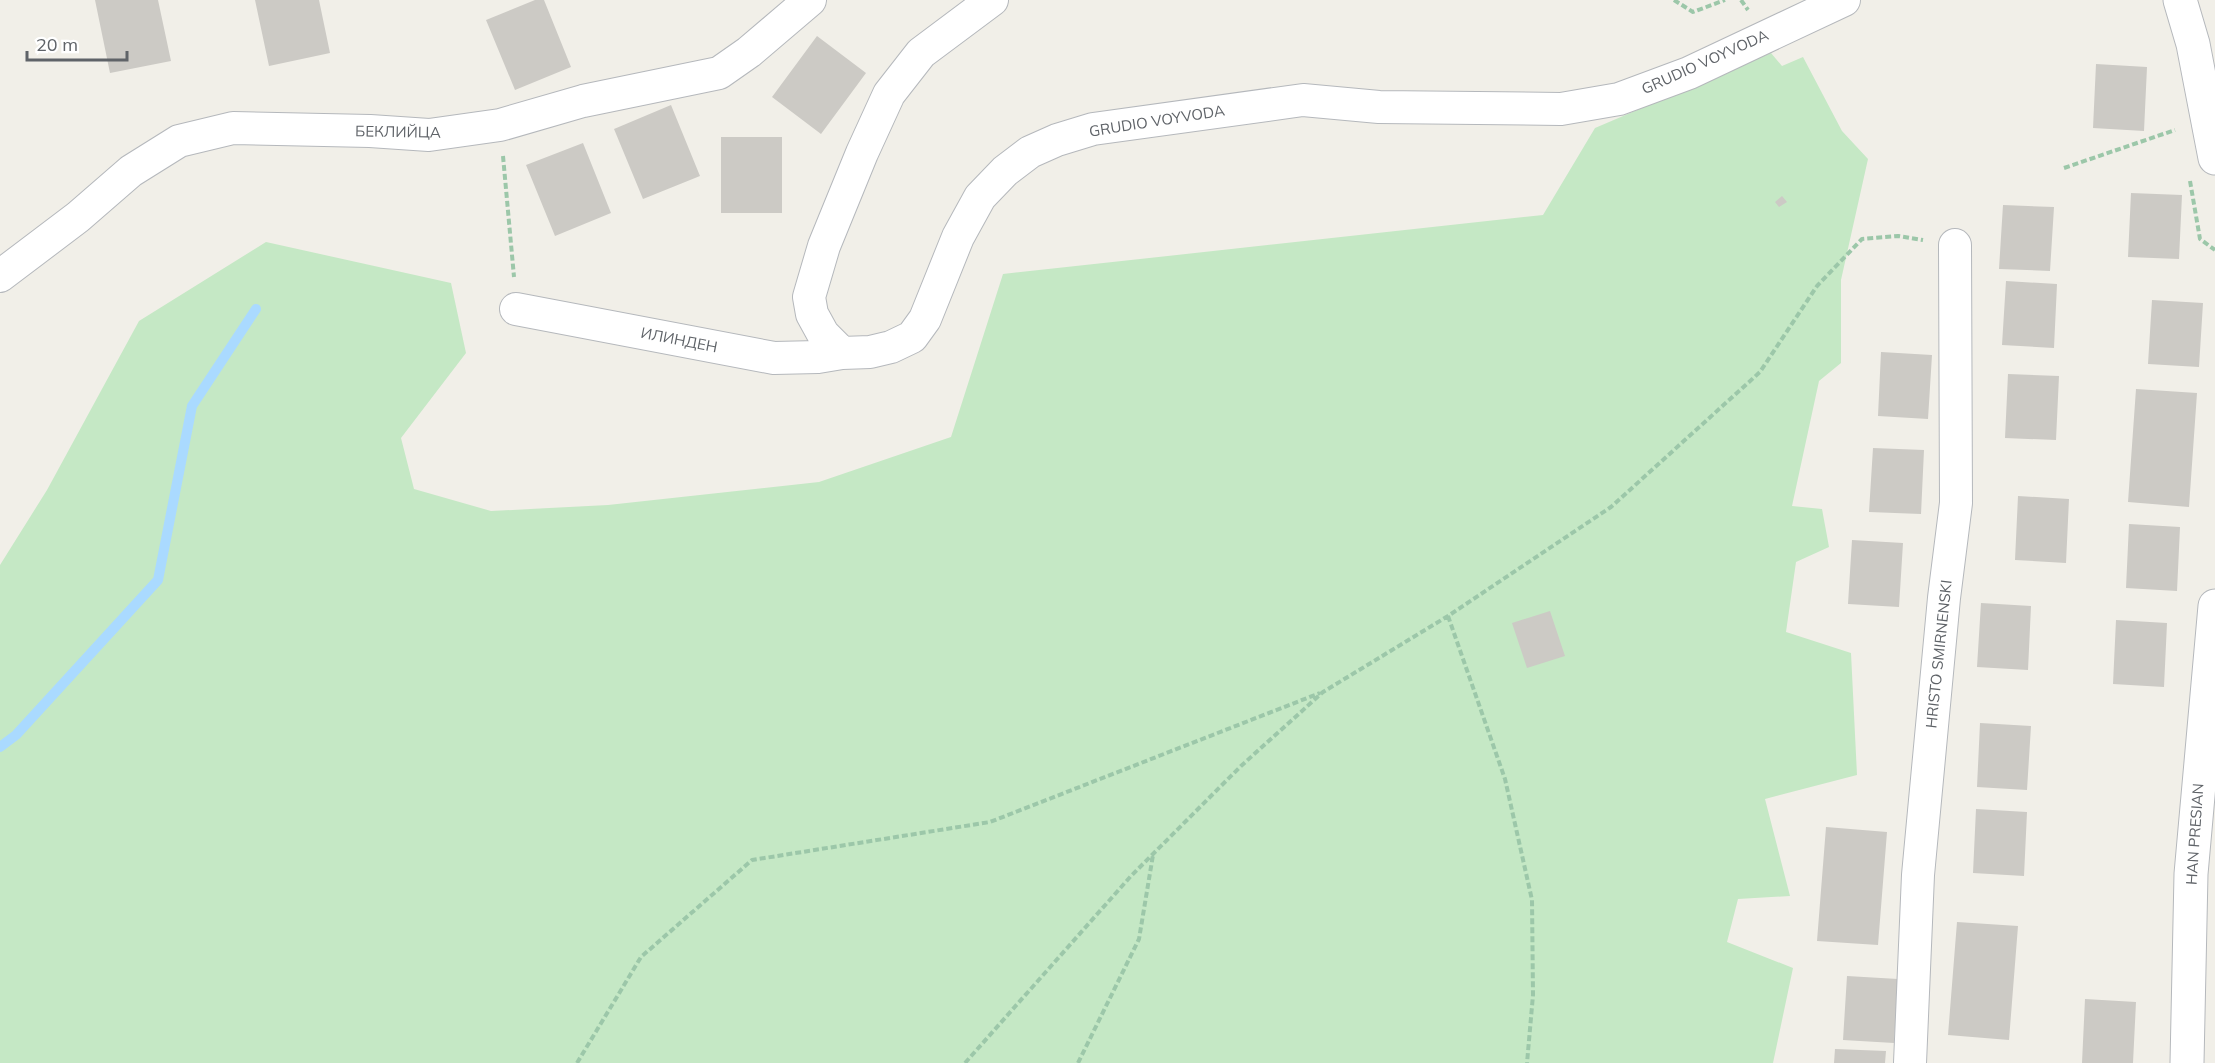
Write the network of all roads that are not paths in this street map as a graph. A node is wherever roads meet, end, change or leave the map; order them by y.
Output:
1 (810, 0) edge
2 (992, 0) edge
3 (1844, 0) edge
4 (2180, 0) edge
5 (2215, 158) edge
6 (1955, 245) road end
7 (0, 276) edge
8 (516, 309) road end
9 (842, 353) junction
10 (2215, 606) edge
11 (1910, 1063) edge
12 (2187, 1063) edge

1 - 7 street, БЕКЛИЙЦА
2 - 9 street
3 - 9 street, GRUDIO VOYVODA
4 - 5 street
6 - 11 street, HRISTO SMIRNENSKI
8 - 9 street, ИЛИНДЕН
10 - 12 street, HAN PRESIAN

